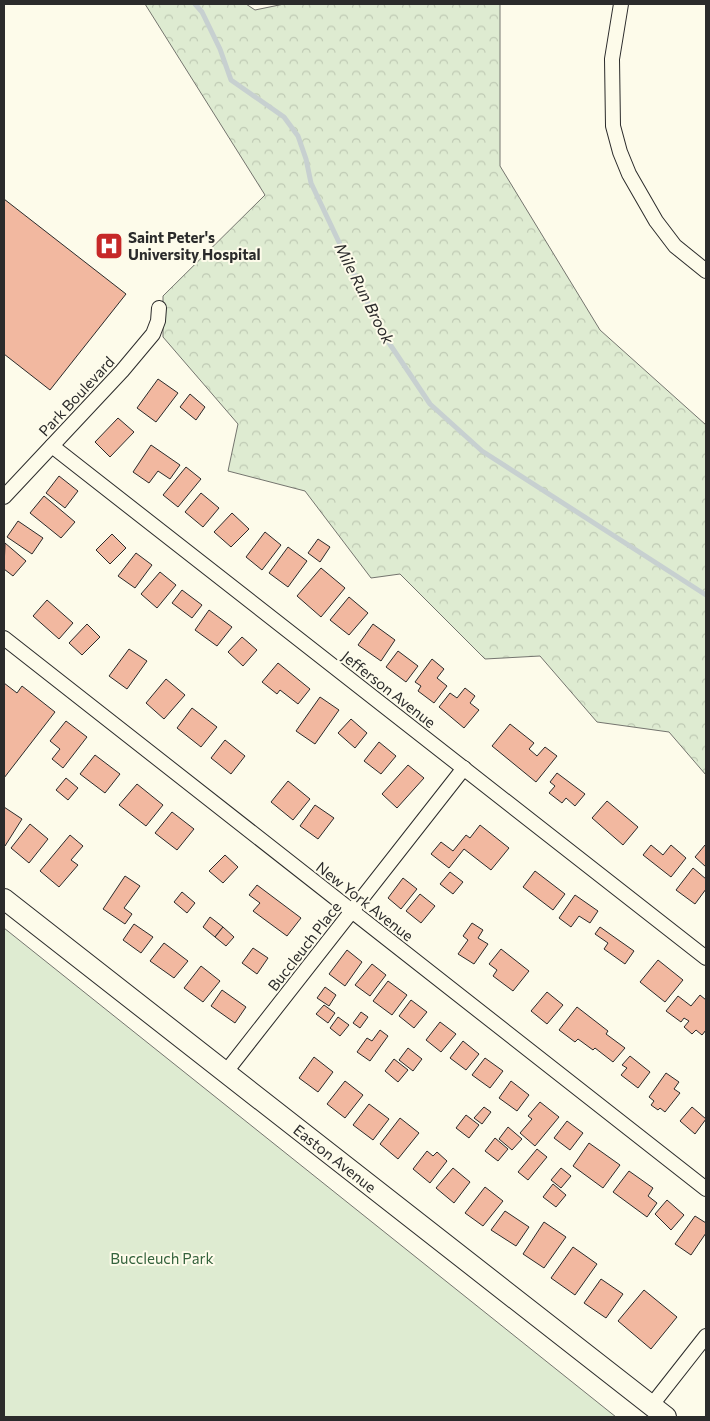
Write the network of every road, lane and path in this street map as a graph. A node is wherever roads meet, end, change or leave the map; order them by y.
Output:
1 (621, 4) edge
2 (706, 271) edge
3 (159, 308) dead end
4 (52, 446) junction
5 (4, 497) edge
6 (4, 638) edge
7 (464, 768) junction
8 (4, 899) edge
9 (352, 911) junction
10 (706, 958) edge
11 (225, 1073) junction
12 (706, 1189) edge
13 (706, 1336) edge
14 (659, 1411) edge

1 - 2 street
3 - 4 street, Park Boulevard
4 - 5 street, Park Boulevard
4 - 7 street, Jefferson Avenue
6 - 9 street, New York Avenue
7 - 9 street, Buccleuch Place
7 - 10 street, Jefferson Avenue
8 - 11 street, Easton Avenue
9 - 11 street, Buccleuch Place
9 - 12 street, New York Avenue
11 - 14 street, Easton Avenue
13 - 14 street

